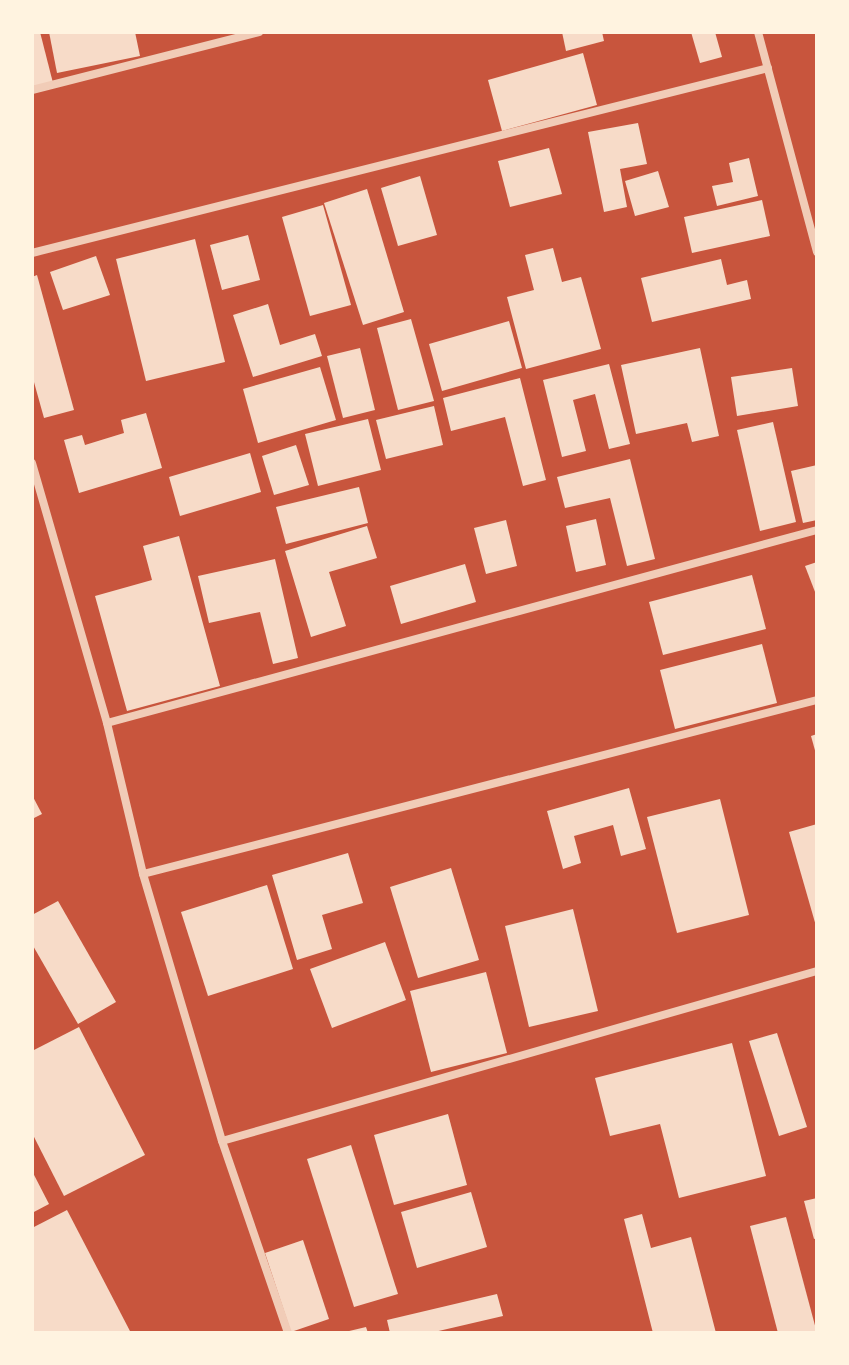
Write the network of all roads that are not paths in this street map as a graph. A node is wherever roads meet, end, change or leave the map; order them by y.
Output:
1 (259, 32) edge
2 (758, 32) edge
3 (768, 68) junction
4 (32, 90) edge
5 (817, 252) edge
6 (32, 253) edge
7 (32, 463) edge
8 (817, 530) edge
9 (817, 700) edge
10 (107, 723) junction
11 (143, 874) junction
12 (817, 971) edge
13 (222, 1141) junction
14 (288, 1333) edge

1 - 4 street
2 - 3 street
3 - 5 street
3 - 6 street
7 - 10 street
8 - 10 street
9 - 11 street
10 - 11 street
11 - 13 street
12 - 13 street
13 - 14 street

